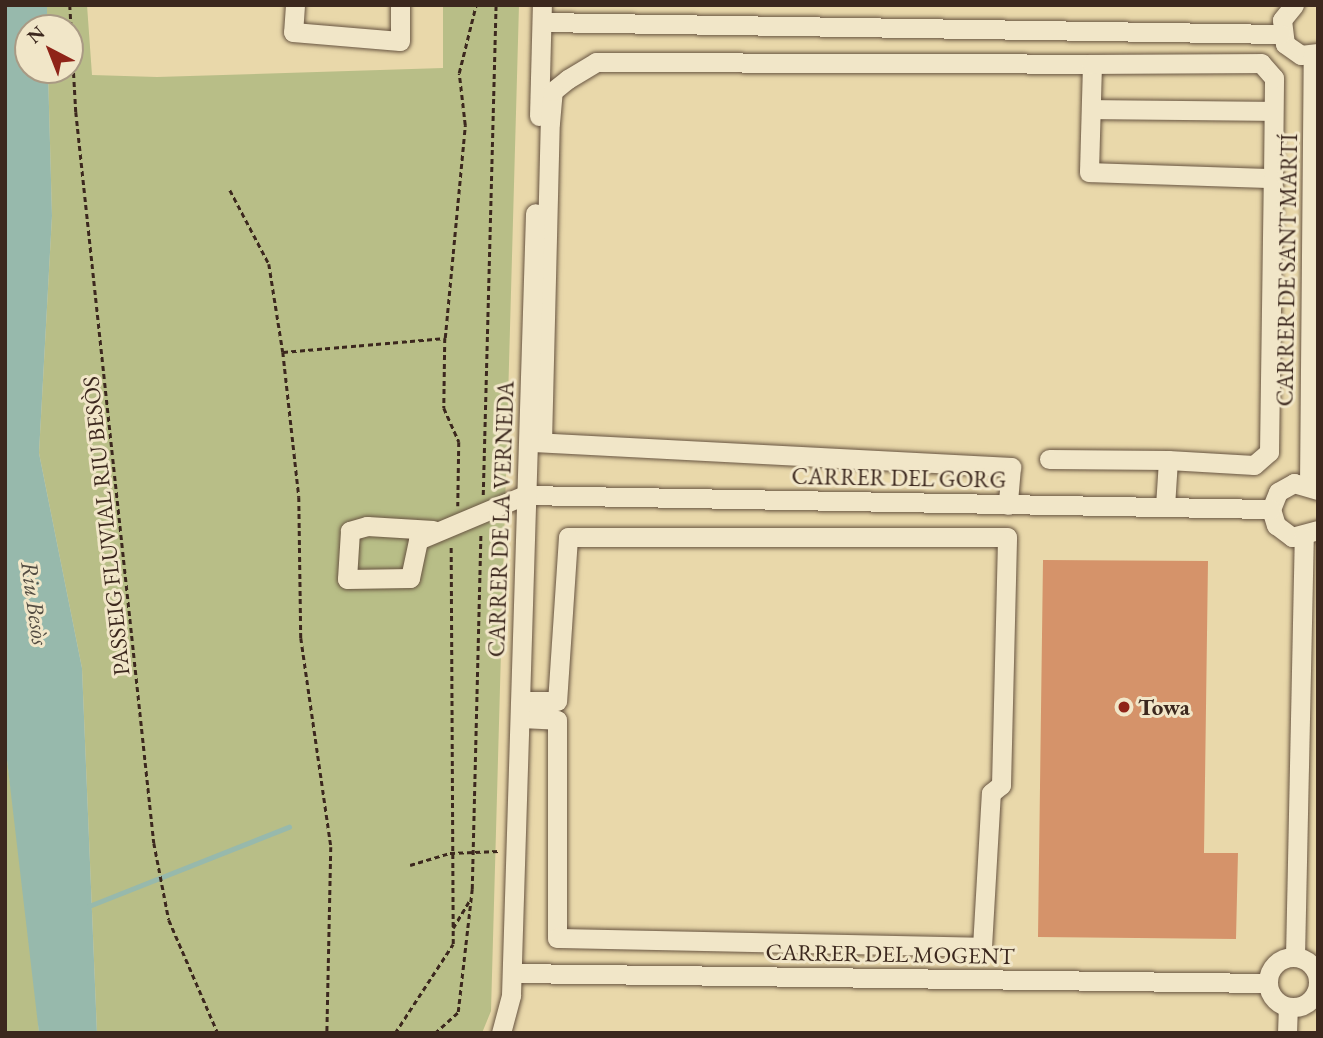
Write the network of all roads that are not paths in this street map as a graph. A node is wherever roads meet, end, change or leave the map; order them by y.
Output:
1 (295, 5) edge
2 (400, 5) edge
3 (1294, 5) edge
4 (542, 14) edge
5 (1062, 34) junction
6 (1281, 34) junction
7 (1315, 54) edge
8 (1061, 61) junction
9 (1092, 64) junction
10 (1093, 109) junction
11 (1272, 111) junction
12 (1315, 139) edge
13 (1272, 178) junction
14 (535, 442) junction
15 (1049, 459) dead end
16 (1168, 460) junction
17 (1313, 487) edge
18 (525, 495) junction
19 (1008, 505) junction
20 (1166, 507) junction
21 (1271, 509) junction
22 (433, 530) junction
23 (1311, 533) edge
24 (521, 710) junction
25 (1294, 957) junction
26 (512, 973) junction
27 (1268, 983) junction
28 (1317, 987) edge
29 (1288, 1007) junction
30 (501, 1033) edge
31 (1287, 1033) edge

1 - 2 street
3 - 6 street
4 - 5 street
4 - 14 street, CARRER DE LA VERNEDA
5 - 6 street
5 - 8 street
6 - 7 street
7 - 12 street, CARRER DE SANT MARTÍ
8 - 9 street
8 - 14 street
9 - 10 street
9 - 11 street
10 - 11 street
10 - 13 street
11 - 13 street
12 - 17 street, CARRER DE SANT MARTÍ
13 - 16 street
14 - 18 street, CARRER DE LA VERNEDA
14 - 19 street
15 - 16 street
16 - 20 street
17 - 21 street
18 - 19 street, CARRER DEL GORG
18 - 22 street
18 - 24 street, CARRER DE LA VERNEDA
19 - 20 street, CARRER DEL GORG
20 - 21 street, CARRER DEL GORG
21 - 23 street
22 - 22 street
23 - 25 street
24 - 24 street
24 - 26 street, CARRER DE LA VERNEDA
25 - 27 street
25 - 28 street
26 - 27 street, CARRER DEL MOGENT
26 - 30 street, CARRER DE LA VERNEDA
27 - 29 street
28 - 29 street
29 - 31 street

